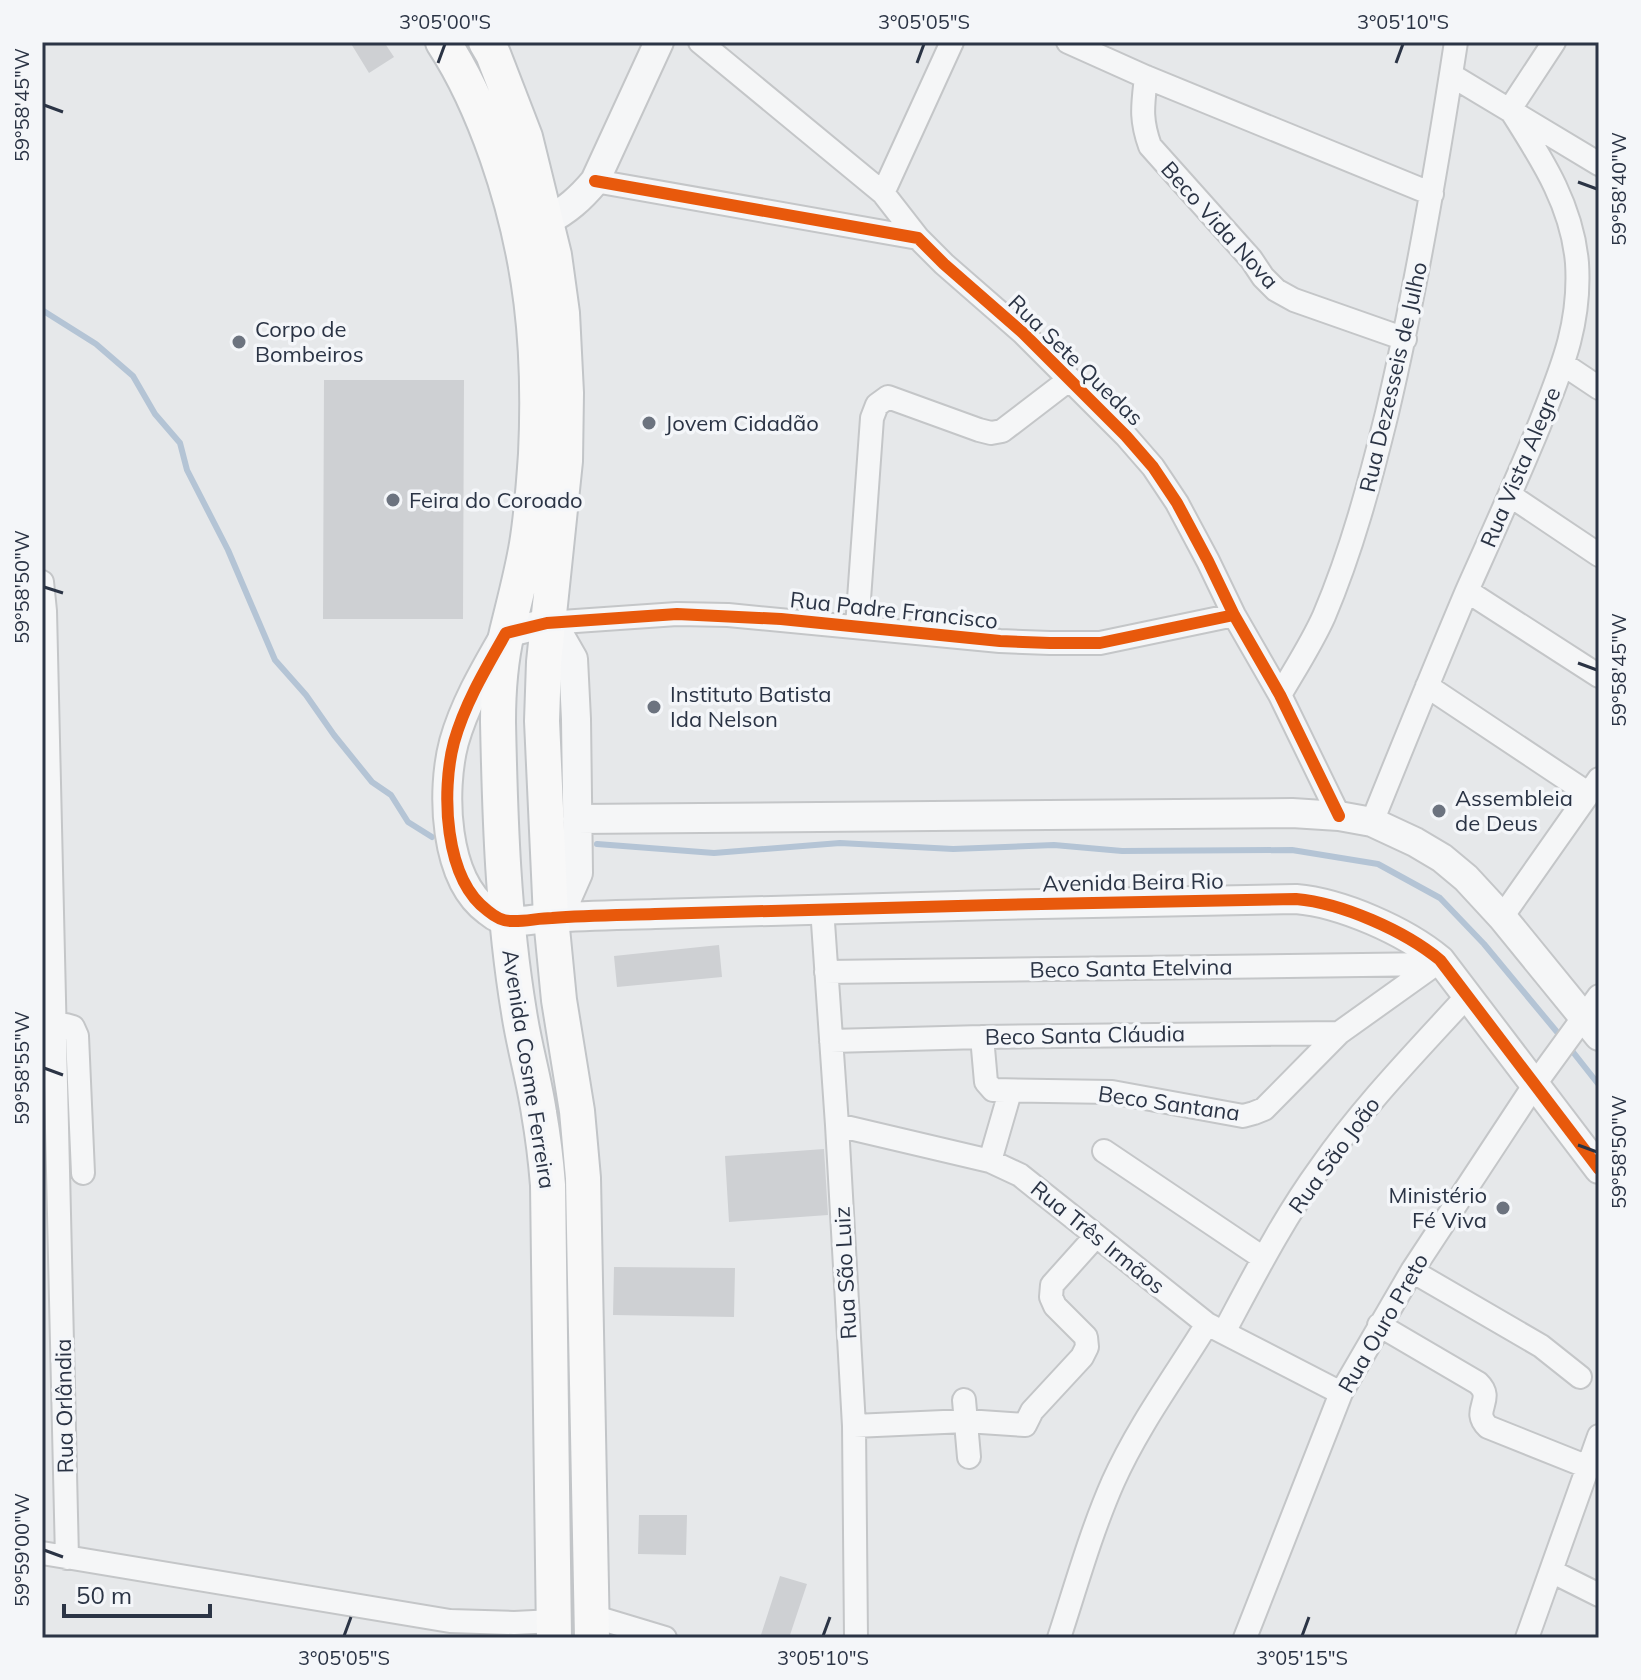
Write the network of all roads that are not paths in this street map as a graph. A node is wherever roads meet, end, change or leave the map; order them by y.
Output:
1 (443, 42) edge
2 (486, 42) edge
3 (659, 42) edge
4 (700, 42) edge
5 (952, 42) edge
6 (1068, 42) edge
7 (1456, 42) edge
8 (1554, 42) edge
9 (1451, 75) junction
10 (1146, 77) junction
11 (1510, 109) junction
12 (1599, 164) edge
13 (595, 181) junction
14 (883, 193) junction
15 (1432, 194) junction
16 (547, 221) junction
17 (918, 238) junction
18 (1405, 339) junction
19 (1563, 364) junction
20 (1070, 379) junction
21 (1599, 388) edge
22 (1511, 496) junction
23 (1599, 555) edge
24 (42, 582) edge
25 (1467, 591) junction
26 (43, 611) edge
27 (1234, 615) junction
28 (547, 623) junction
29 (857, 627) junction
30 (506, 633) junction
31 (1599, 676) edge
32 (1427, 686) junction
33 (1280, 695) junction
34 (1594, 787) edge
35 (1339, 816) junction
36 (577, 819) junction
37 (1372, 822) junction
38 (822, 908) junction
39 (1502, 917) junction
40 (551, 918) junction
41 (507, 922) junction
42 (1438, 962) junction
43 (826, 972) junction
44 (1468, 995) junction
45 (1588, 1021) edge
46 (54, 1026) junction
47 (1339, 1033) junction
48 (982, 1037) junction
49 (831, 1041) junction
50 (1539, 1078) junction
51 (1010, 1092) junction
52 (837, 1125) junction
53 (1104, 1151) dead end
54 (990, 1161) junction
55 (1599, 1169) edge
56 (83, 1173) dead end
57 (1095, 1237) junction
58 (1263, 1258) junction
59 (1412, 1271) junction
60 (1379, 1325) junction
61 (1216, 1328) junction
62 (1580, 1377) dead end
63 (1341, 1393) junction
64 (965, 1411) junction
65 (854, 1426) junction
66 (1599, 1436) edge
67 (969, 1457) dead end
68 (1588, 1467) junction
69 (42, 1553) edge
70 (67, 1558) junction
71 (1551, 1571) junction
72 (1599, 1595) edge
73 (450, 1621) junction
74 (592, 1627) edge
75 (550, 1632) edge
76 (484, 1638) edge
77 (665, 1638) edge
78 (856, 1638) edge
79 (1059, 1638) edge
80 (1245, 1638) edge
81 (1527, 1638) edge

1 - 30 main road, Avenida Cosme Ferreira
2 - 16 main road, Avenida Cosme Ferreira
3 - 13 street
4 - 14 street, Rua Sete Quedas
5 - 14 street
6 - 10 street
7 - 9 street, Rua Dezesseis de Julho
8 - 11 street
9 - 11 street
9 - 15 street, Rua Dezesseis de Julho
10 - 15 street
10 - 18 street, Beco Vida Nova
11 - 12 street
11 - 19 street, Rua Vista Alegre
13 - 16 street
13 - 17 street
14 - 17 street, Rua Sete Quedas
15 - 18 street, Rua Dezesseis de Julho
16 - 28 main road, Avenida Cosme Ferreira
17 - 20 street, Rua Sete Quedas
18 - 33 street, Rua Dezesseis de Julho
19 - 21 street
19 - 22 street, Rua Vista Alegre
20 - 27 street, Rua Sete Quedas
20 - 29 street
22 - 23 street
22 - 25 street, Rua Vista Alegre
24 - 26 street, Rua Orlândia
25 - 31 street
25 - 32 street, Rua Vista Alegre
26 - 46 street, Rua Orlândia
27 - 29 street, Rua Padre Francisco
27 - 33 street, Rua Sete Quedas
28 - 29 street, Rua Padre Francisco
28 - 30 street
28 - 36 street
28 - 40 main road, Avenida Cosme Ferreira
30 - 41 main road, Avenida Cosme Ferreira
30 - 41 street
32 - 34 street
32 - 37 street, Rua Vista Alegre
33 - 35 street, Rua Sete Quedas
34 - 39 street
35 - 36 street
35 - 37 street
36 - 40 street
37 - 39 street
38 - 40 street, Avenida Beira Rio
38 - 42 street, Avenida Beira Rio
38 - 43 street, Rua São Luiz
39 - 45 street
40 - 41 street, Avenida Beira Rio
40 - 74 main road, Avenida Cosme Ferreira
41 - 75 main road, Avenida Cosme Ferreira
42 - 43 street, Beco Santa Etelvina
42 - 44 street, Avenida Beira Rio
42 - 47 street, Beco Santana
43 - 49 street, Rua São Luiz
44 - 50 street, Avenida Beira Rio
44 - 58 street, Rua São João
45 - 50 street, Rua Ouro Preto
46 - 56 street
46 - 70 street, Rua Orlândia
47 - 48 street, Beco Santa Cláudia
47 - 51 street, Beco Santana
48 - 49 street, Beco Santa Cláudia
48 - 51 street
49 - 52 street, Rua São Luiz
50 - 55 street, Avenida Beira Rio
50 - 59 street, Rua Ouro Preto
51 - 54 street
52 - 54 street, Rua Três Irmãos
52 - 65 street, Rua São Luiz
53 - 58 street
54 - 57 street, Rua Três Irmãos
57 - 61 street, Rua Três Irmãos
57 - 64 street
58 - 61 street, Rua São João
59 - 60 street, Rua Ouro Preto
59 - 62 street
60 - 63 street, Rua Ouro Preto
60 - 68 street
61 - 63 street, Rua Três Irmãos
61 - 79 street, Rua São João
63 - 80 street, Rua Ouro Preto
64 - 65 street
64 - 67 street
65 - 78 street, Rua São Luiz
66 - 68 street
68 - 71 street
69 - 70 street
70 - 73 street
71 - 72 street
71 - 81 street
73 - 75 street
73 - 76 street
74 - 77 street

